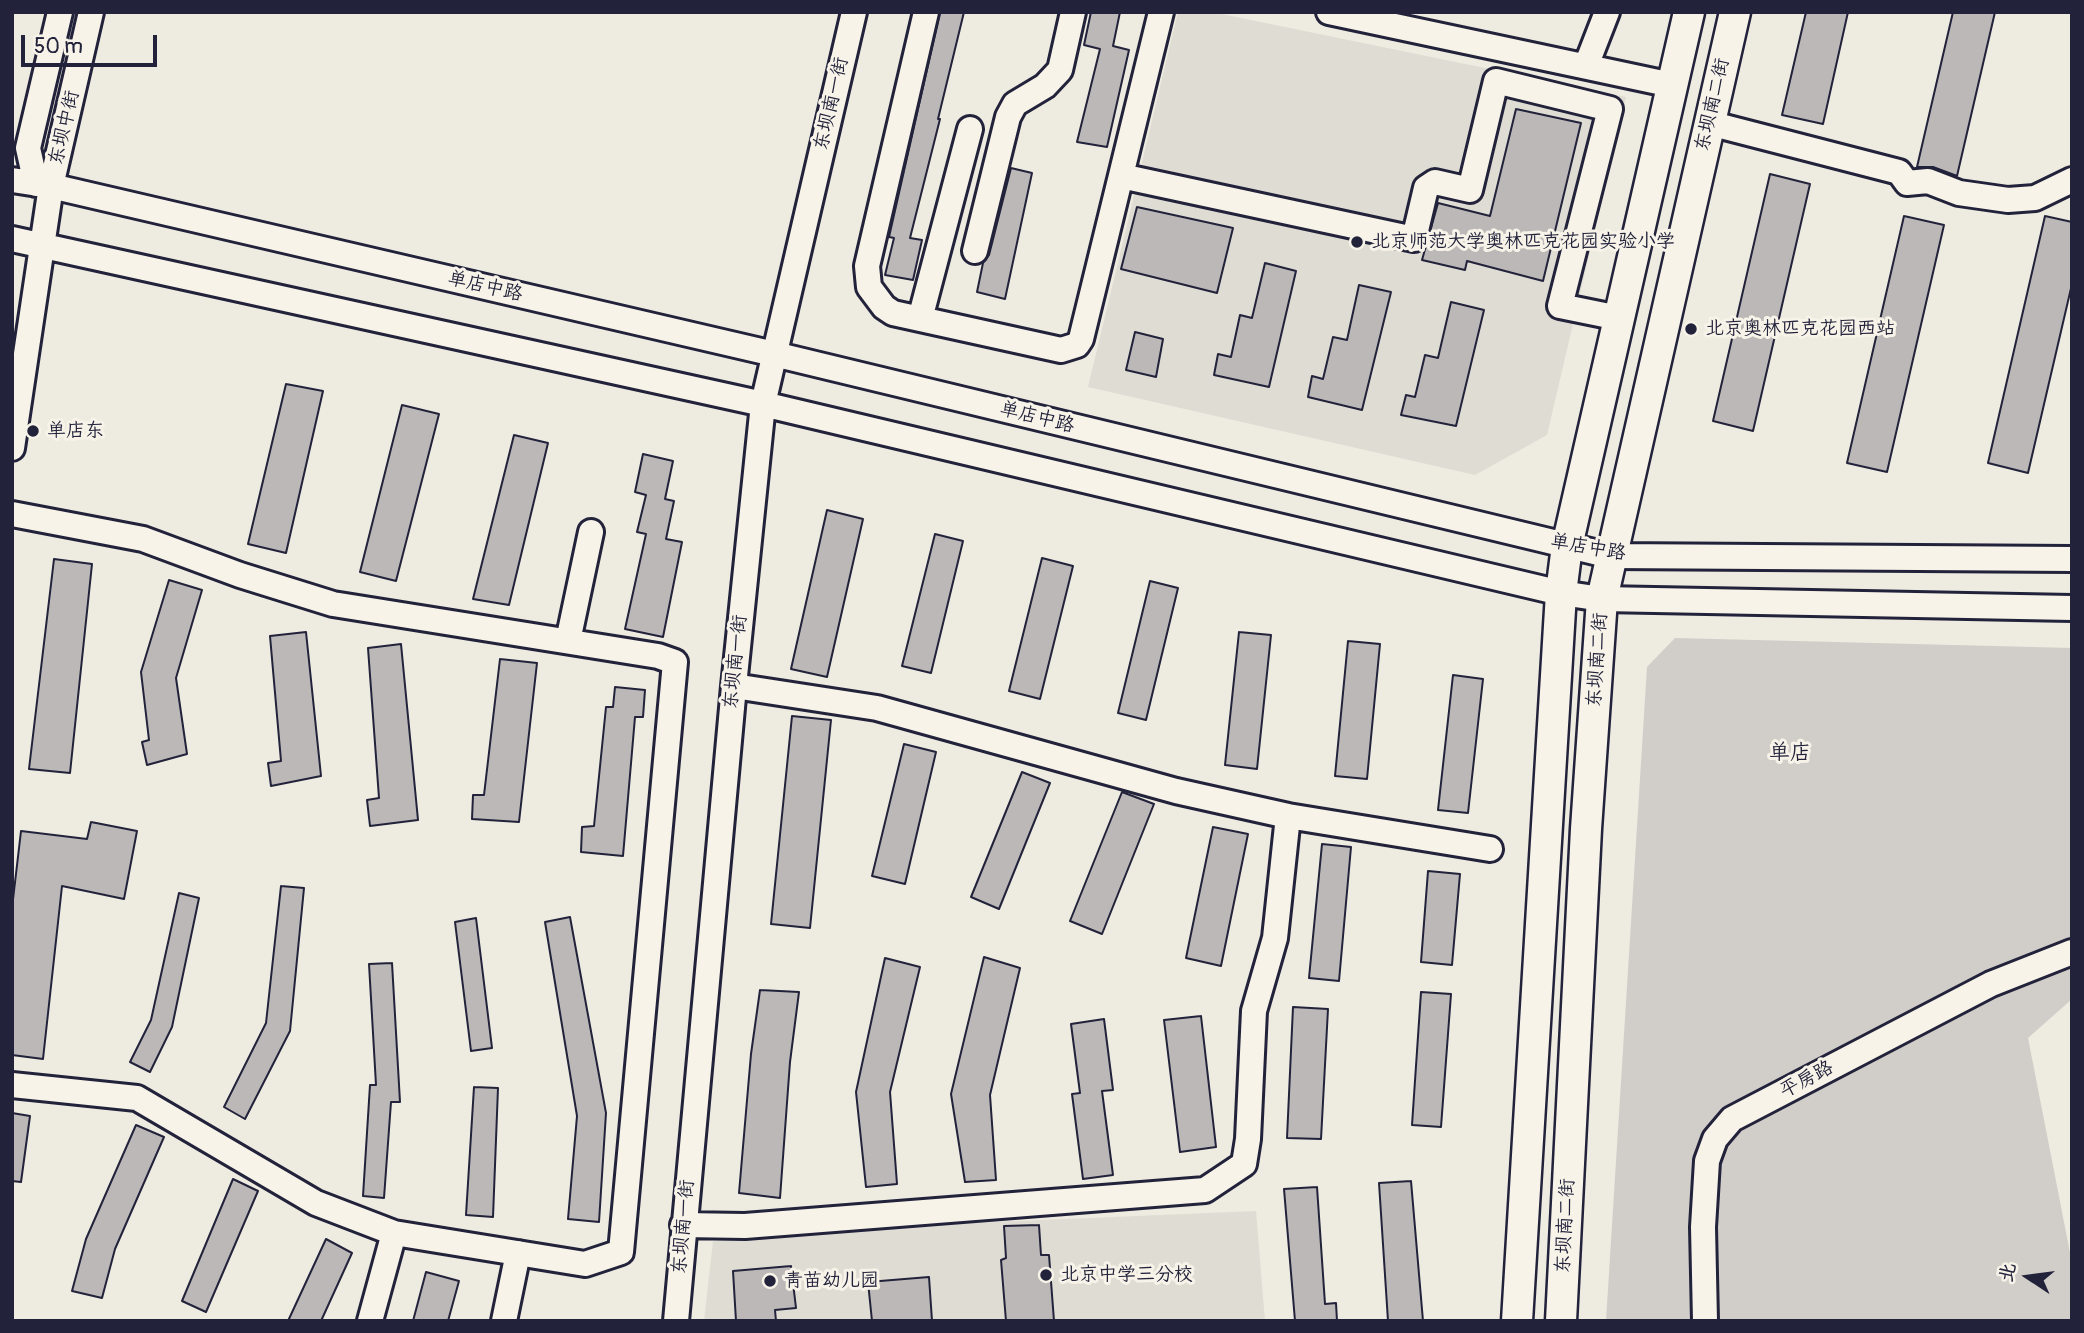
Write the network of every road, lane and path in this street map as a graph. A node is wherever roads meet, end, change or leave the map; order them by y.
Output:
1 (60, 12) edge
2 (76, 12) edge
3 (91, 12) edge
4 (854, 12) edge
5 (926, 12) edge
6 (1073, 12) edge
7 (1161, 12) edge
8 (1329, 12) edge
9 (1607, 12) edge
10 (1689, 12) edge
11 (1735, 12) edge
12 (1586, 66) junction
13 (1629, 76) junction
14 (1672, 85) junction
15 (1610, 109) junction
16 (1709, 123) junction
17 (970, 129) dead end
18 (1121, 176) junction
19 (2072, 180) edge
20 (33, 184) edge
21 (12, 239) edge
22 (41, 243) junction
23 (975, 251) dead end
24 (1619, 318) junction
25 (920, 319) junction
26 (774, 354) junction
27 (763, 404) junction
28 (12, 448) edge
29 (12, 514) edge
30 (591, 532) dead end
31 (1567, 546) junction
32 (1611, 556) junction
33 (2072, 559) edge
34 (1561, 593) junction
35 (1602, 599) junction
36 (2072, 608) edge
37 (568, 642) junction
38 (734, 686) junction
39 (1288, 816) junction
40 (1490, 849) dead end
41 (2072, 952) edge
42 (12, 1085) edge
43 (683, 1225) junction
44 (394, 1233) junction
45 (518, 1253) junction
46 (370, 1321) edge
47 (504, 1321) edge
48 (676, 1321) edge
49 (1517, 1321) edge
50 (1561, 1321) edge
51 (1704, 1321) edge

1 - 20 street, 东坝中街
2 - 20 street, 东坝中街
3 - 20 street, 东坝中街
4 - 26 street, 东坝南一街
5 - 25 street
6 - 23 street
7 - 18 street
8 - 12 street
9 - 12 street
10 - 14 main road
11 - 16 main road, 东坝南二街
12 - 13 street
13 - 14 street
13 - 15 street
14 - 24 main road
15 - 18 street
15 - 24 street
16 - 19 street
16 - 32 main road, 东坝南二街
17 - 25 street
18 - 25 street
20 - 22 street, 东坝中街
20 - 26 street, 单店中路
21 - 22 street
22 - 27 street
22 - 28 street, 东坝中街
24 - 31 main road
26 - 27 street, 东坝南一街
26 - 31 street, 单店中路
27 - 34 street
27 - 38 street, 东坝南一街
29 - 37 street
30 - 37 street
31 - 32 street, 单店中路
31 - 34 main road
32 - 33 street, 单店中路
32 - 35 main road, 东坝南二街
34 - 35 street
34 - 49 main road
35 - 36 street
35 - 50 main road, 东坝南二街
37 - 45 street
38 - 39 street
38 - 43 street, 东坝南一街
39 - 40 street
39 - 43 street
41 - 51 street, 平房路
42 - 44 street
43 - 48 street, 东坝南一街
44 - 45 street
44 - 46 street
45 - 47 street

